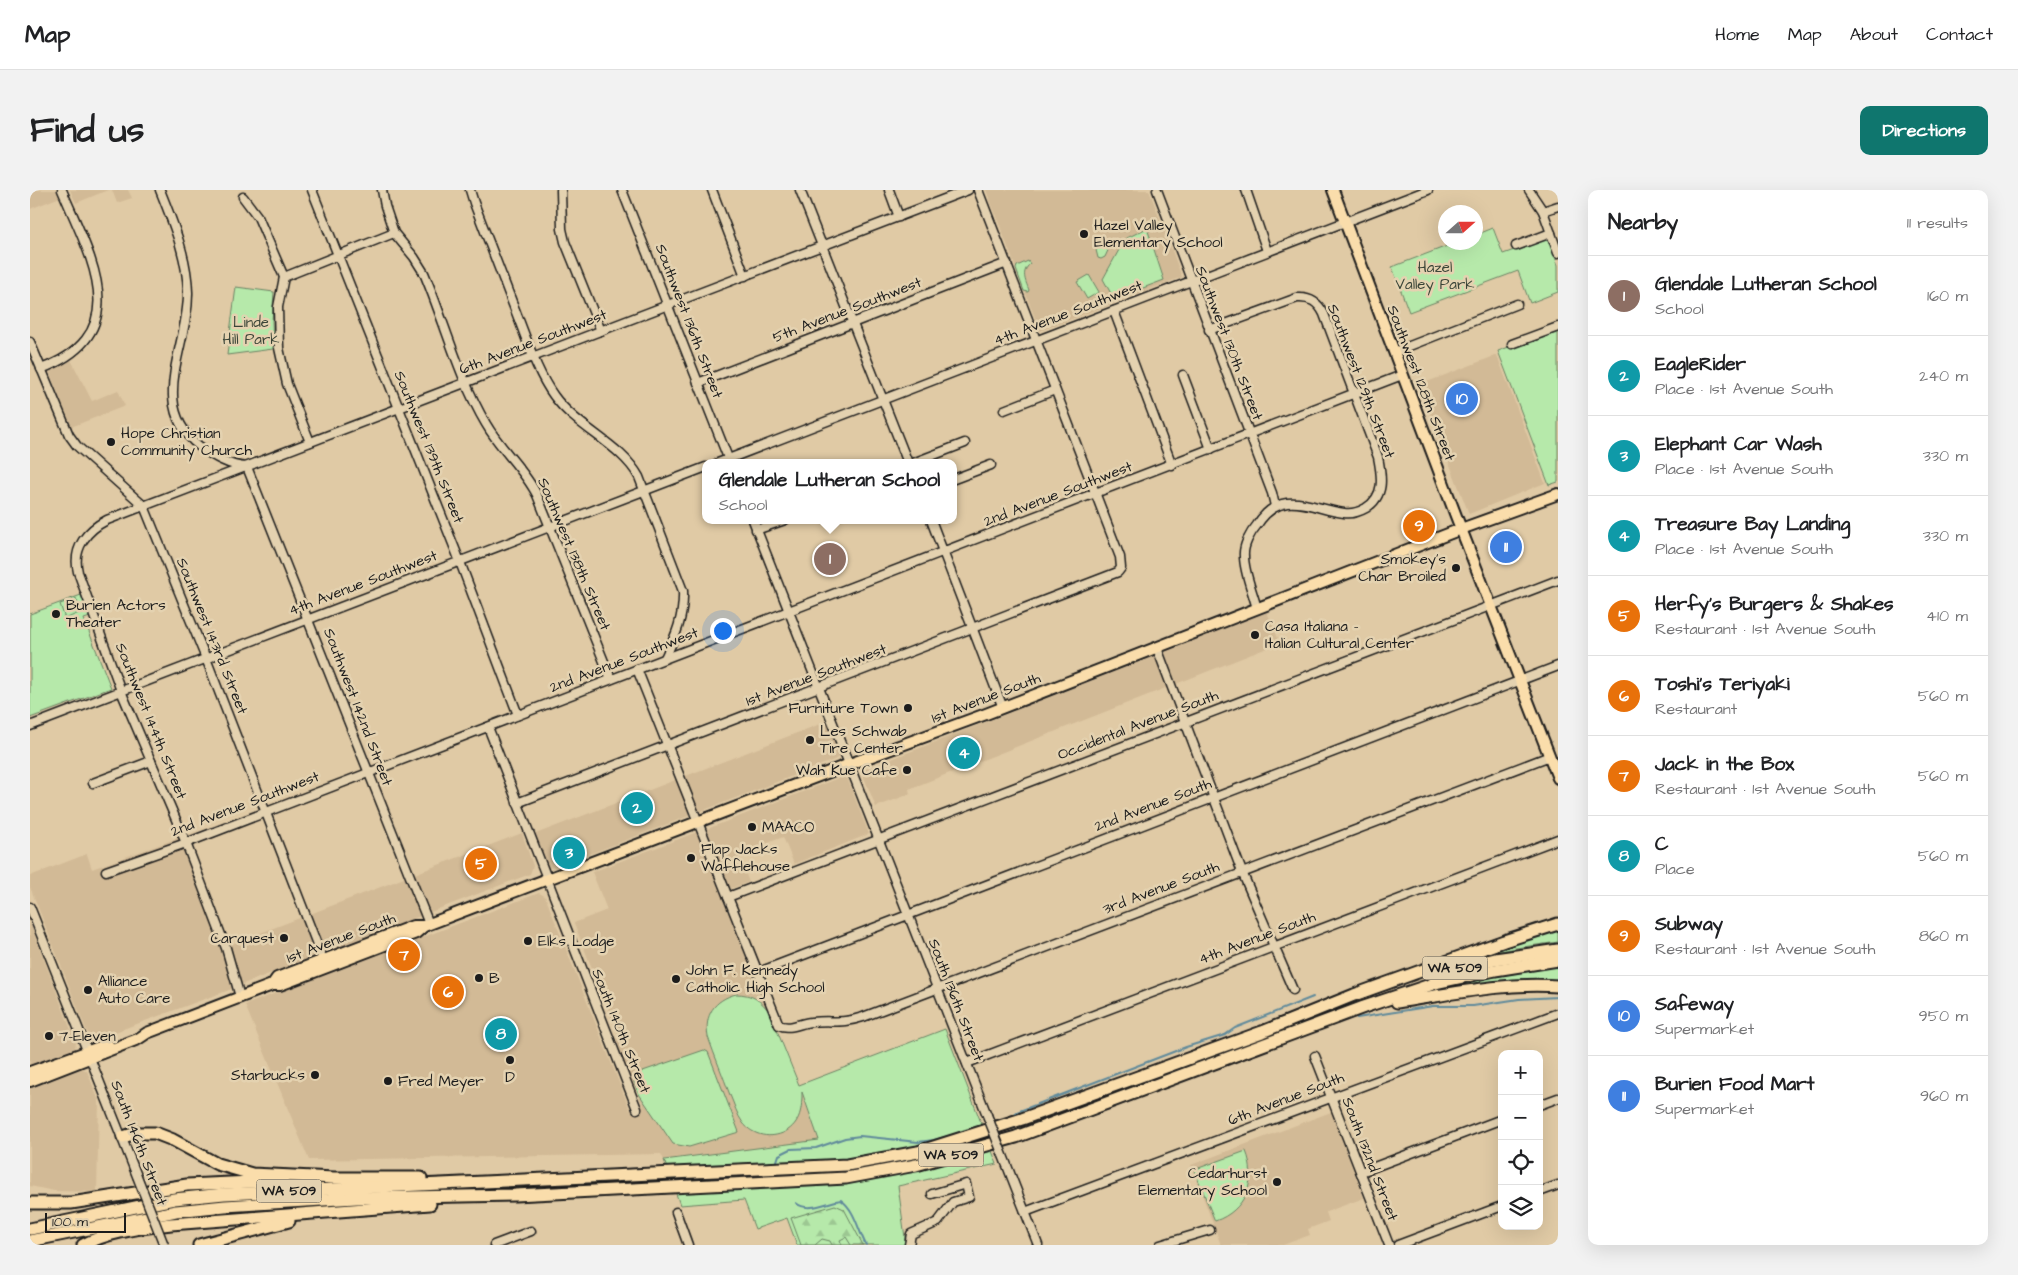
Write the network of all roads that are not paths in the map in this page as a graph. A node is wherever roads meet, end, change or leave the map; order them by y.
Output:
1 (62, 190) edge
2 (160, 190) edge
3 (312, 190) edge
4 (382, 190) edge
5 (470, 190) edge
6 (561, 190) edge
7 (622, 190) edge
8 (712, 190) edge
9 (800, 190) edge
10 (889, 190) edge
11 (968, 190) edge
12 (978, 190) edge
13 (1156, 190) edge
14 (1246, 190) edge
15 (1333, 190) edge
16 (1428, 190) edge
17 (1529, 190) edge
18 (243, 197) dead end
19 (1558, 206) edge
20 (1543, 211) junction
21 (899, 216) junction
22 (1344, 221) junction
23 (394, 233) junction
24 (1551, 233) junction
25 (822, 246) junction
26 (1516, 246) dead end
27 (1267, 252) junction
28 (1558, 253) edge
29 (338, 256) junction
30 (1007, 263) junction
31 (745, 276) junction
32 (284, 277) junction
33 (1190, 281) junction
34 (668, 304) junction
35 (1517, 304) dead end
36 (1114, 311) junction
37 (852, 322) junction
38 (1558, 327) edge
39 (1209, 330) junction
40 (601, 331) junction
41 (1036, 340) junction
42 (30, 342) edge
43 (1512, 344) dead end
44 (1394, 352) junction
45 (534, 358) junction
46 (41, 369) junction
47 (1183, 375) dead end
48 (1402, 375) junction
49 (466, 382) junction
50 (698, 383) junction
51 (1055, 390) junction
52 (1353, 392) junction
53 (883, 399) junction
54 (399, 407) junction
55 (1004, 410) dead end
56 (1249, 434) junction
57 (310, 442) junction
58 (964, 442) dead end
59 (1211, 449) junction
60 (728, 459) edge
61 (734, 459) edge
62 (906, 459) edge
63 (923, 459) edge
64 (991, 465) dead end
65 (1172, 465) junction
66 (247, 467) junction
67 (702, 469) edge
68 (957, 479) edge
69 (644, 491) junction
70 (1096, 493) junction
71 (1558, 494) edge
72 (144, 506) junction
73 (1275, 506) junction
74 (107, 520) joint
75 (754, 524) edge
76 (773, 524) edge
77 (933, 524) edge
78 (550, 526) junction
79 (756, 530) junction
80 (1461, 530) junction
81 (944, 553) junction
82 (460, 561) junction
83 (1558, 580) edge
84 (1491, 605) junction
85 (1257, 608) junction
86 (789, 612) junction
87 (309, 618) junction
88 (973, 629) junction
89 (1157, 648) junction
90 (665, 658) junction
91 (206, 659) junction
92 (1558, 666) edge
93 (637, 669) junction
94 (611, 679) junction
95 (1520, 680) junction
96 (820, 688) junction
97 (121, 691) junction
98 (1003, 708) junction
99 (518, 715) junction
100 (1185, 721) junction
101 (30, 726) edge
102 (488, 727) junction
103 (667, 746) junction
104 (1550, 756) junction
105 (151, 761) junction
106 (850, 764) junction
107 (369, 772) junction
108 (1558, 778) edge
109 (93, 783) dead end
110 (1213, 797) junction
111 (517, 803) junction
112 (266, 812) junction
113 (698, 823) junction
114 (1558, 839) edge
115 (879, 840) junction
116 (186, 843) junction
117 (106, 871) dead end
118 (1242, 872) junction
119 (546, 880) junction
120 (728, 897) junction
121 (30, 907) edge
122 (908, 914) junction
123 (1558, 924) edge
124 (426, 925) junction
125 (1274, 947) junction
126 (1558, 950) edge
127 (1558, 960) edge
128 (325, 965) junction
129 (758, 972) junction
130 (1558, 986) edge
131 (937, 988) junction
132 (1292, 990) dead end
133 (1354, 995) junction
134 (240, 997) junction
135 (1364, 1006) junction
136 (1558, 1013) edge
137 (89, 1054) junction
138 (1315, 1056) dead end
139 (966, 1063) junction
140 (30, 1072) edge
141 (30, 1081) edge
142 (1331, 1097) junction
143 (1558, 1098) edge
144 (1543, 1104) edge
145 (637, 1109) dead end
146 (1498, 1120) edge
147 (123, 1137) junction
148 (1360, 1172) junction
149 (334, 1178) junction
150 (551, 1180) junction
151 (1558, 1185) edge
152 (1543, 1191) edge
153 (932, 1194) dead end
154 (515, 1195) junction
155 (30, 1203) edge
156 (1498, 1208) edge
157 (338, 1211) junction
158 (676, 1212) dead end
159 (1025, 1212) junction
160 (30, 1229) edge
161 (1210, 1230) dead end
162 (531, 1231) dead end
163 (30, 1241) edge
164 (909, 1244) edge
165 (1035, 1244) edge
166 (83, 1245) edge
167 (164, 1245) edge
168 (199, 1245) edge
169 (494, 1245) edge
170 (688, 1245) edge
171 (1160, 1245) edge
172 (1389, 1245) edge
173 (1398, 1245) edge

1 - 46 street
2 - 66 street
3 - 29 street, Southwest 139th Street
4 - 23 street
5 - 45 street
6 - 40 street
7 - 34 street, Southwest 136th Street
8 - 31 street
9 - 25 street
10 - 21 street
11 - 21 street, 6th Avenue Southwest
12 - 30 street
13 - 33 street, Southwest 130th Street
14 - 27 street
15 - 22 main road, Southwest 128th Street
16 - 22 street, 4th Avenue Southwest
17 - 20 street
18 - 32 street
19 - 20 street
20 - 24 street
21 - 25 street, 6th Avenue Southwest
22 - 27 street, 4th Avenue Southwest
22 - 44 main road, Southwest 128th Street
23 - 29 street
23 - 49 street, Southwest 138th Street
24 - 26 street
24 - 28 street
25 - 31 street, 6th Avenue Southwest
25 - 37 street
27 - 33 street, 4th Avenue Southwest
29 - 32 street
29 - 54 street, Southwest 139th Street
30 - 37 street, 5th Avenue Southwest
30 - 41 street
31 - 34 street, 6th Avenue Southwest
32 - 57 street
33 - 36 street, 4th Avenue Southwest
33 - 39 street, Southwest 130th Street
34 - 40 street, 6th Avenue Southwest
34 - 50 street, Southwest 136th Street
35 - 44 street
36 - 41 street, 4th Avenue Southwest
36 - 65 street
37 - 50 street, 5th Avenue Southwest
37 - 53 street
38 - 43 street
39 - 52 street, Southwest 129th Street
39 - 56 street, Southwest 130th Street
40 - 45 street, 6th Avenue Southwest
41 - 51 street
41 - 53 street, 4th Avenue Southwest
42 - 46 street, Southwest 143rd Street
44 - 48 main road, Southwest 128th Street
45 - 49 street, 6th Avenue Southwest
45 - 69 street
46 - 72 street, Southwest 143rd Street
47 - 59 street
48 - 52 street, 2nd Avenue Southwest
48 - 80 main road, Southwest 128th Street
49 - 54 street, 6th Avenue Southwest
49 - 78 street, Southwest 138th Street
50 - 60 street, Southwest 136th Street
51 - 55 street
51 - 70 street
52 - 56 street, 2nd Avenue Southwest
52 - 73 street, Southwest 129th Street
53 - 61 street, 4th Avenue Southwest
53 - 62 street
54 - 57 street, 6th Avenue Southwest
54 - 82 street, Southwest 139th Street
56 - 59 street, 2nd Avenue Southwest
56 - 73 street, Southwest 130th Street
57 - 66 street, 6th Avenue Southwest
58 - 63 street
59 - 65 street, 2nd Avenue Southwest
64 - 68 street
65 - 70 street, 2nd Avenue Southwest
66 - 72 street, 6th Avenue Southwest
66 - 87 street, Southwest 142nd Street
67 - 69 street, 4th Avenue Southwest
69 - 78 street, 4th Avenue Southwest
69 - 90 street
70 - 81 street, 2nd Avenue Southwest
70 - 88 street, 1st Avenue Southwest
71 - 80 main road, 1st Avenue South
72 - 74 street, 6th Avenue Southwest
72 - 91 street, Southwest 143rd Street
73 - 85 street
74 - 97 street, Southwest 144th Street
75 - 79 street
76 - 79 street
77 - 81 street
78 - 82 street, 4th Avenue Southwest
78 - 94 street, Southwest 138th Street
79 - 86 street
80 - 84 main road, Southwest 128th Street
80 - 85 main road, 1st Avenue South
81 - 86 street, 2nd Avenue Southwest
81 - 88 street
82 - 87 street, 4th Avenue Southwest
82 - 99 street, Southwest 139th Street
83 - 84 street, Occidental Avenue South
84 - 95 main road, Southwest 128th Street
84 - 100 street, Occidental Avenue South
85 - 89 main road, 1st Avenue South
86 - 90 street, 2nd Avenue Southwest
86 - 96 street
87 - 91 street, 4th Avenue Southwest
87 - 107 street, Southwest 142nd Street
88 - 96 street, 1st Avenue Southwest
88 - 98 street
89 - 98 main road, 1st Avenue South
89 - 100 street
90 - 93 street, 2nd Avenue Southwest
91 - 97 street, 4th Avenue Southwest
91 - 112 street, Southwest 143rd Street
92 - 95 street, 2nd Avenue South
93 - 94 street, 2nd Avenue Southwest
93 - 103 street
94 - 99 street, 2nd Avenue Southwest
95 - 104 main road, Southwest 128th Street
95 - 110 street, 2nd Avenue South
96 - 103 street, 1st Avenue Southwest
96 - 106 street
97 - 101 street, 4th Avenue Southwest
97 - 105 street, Southwest 144th Street
98 - 106 main road, 1st Avenue South
99 - 102 street, 2nd Avenue Southwest
100 - 110 street
100 - 115 street, Occidental Avenue South
102 - 107 street, 2nd Avenue Southwest
102 - 111 street, South 140th Street
103 - 111 street, 1st Avenue Southwest
103 - 113 street
104 - 108 main road, Southwest 128th Street
104 - 118 street, 3rd Avenue South
105 - 109 street
105 - 116 street, Southwest 144th Street
106 - 113 main road, 1st Avenue South
106 - 115 street, South 136th Street
107 - 112 street, 2nd Avenue Southwest
107 - 124 street, Southwest 142nd Street
110 - 118 street
110 - 122 street, 2nd Avenue South
111 - 119 street, South 140th Street
112 - 116 street, 2nd Avenue Southwest
112 - 128 street, Southwest 143rd Street
113 - 119 main road, 1st Avenue South
113 - 120 street
114 - 125 street, 4th Avenue South
115 - 120 street, Occidental Avenue South
115 - 122 street, South 136th Street
116 - 117 street, 2nd Avenue Southwest
116 - 134 street, Southwest 144th Street
118 - 125 street
118 - 131 street, 3rd Avenue South
119 - 124 main road, 1st Avenue South
119 - 145 street, South 140th Street
120 - 129 street
121 - 137 street, South 146th Street
122 - 129 street, 2nd Avenue South
122 - 131 street, South 136th Street
123 - 133 highway
124 - 128 main road, 1st Avenue South
125 - 132 street
125 - 139 street, 4th Avenue South
126 - 133 highway, WA 509
127 - 135 highway, WA 509
128 - 134 main road, 1st Avenue South
129 - 131 street, 3rd Avenue South
130 - 135 highway
131 - 139 street, South 136th Street
133 - 150 highway, WA 509
134 - 137 main road, 1st Avenue South
135 - 154 highway, WA 509
136 - 142 street, 6th Avenue South
137 - 140 main road, 1st Avenue South
137 - 141 main road, 1st Avenue South
137 - 147 street, South 146th Street
138 - 142 street, South 132nd Street
139 - 159 street, South 136th Street, bridge
142 - 148 street, South 132nd Street
142 - 159 street, 6th Avenue South
143 - 144 street
146 - 148 street
147 - 149 highway
147 - 167 street, South 146th Street, bridge
148 - 172 street, South 132nd Street
149 - 150 highway
149 - 155 highway
150 - 160 highway, WA 509
151 - 152 street
153 - 164 street
154 - 157 highway
154 - 163 highway, WA 509
156 - 173 street
157 - 166 highway
157 - 168 highway
158 - 170 street
159 - 165 street, South 136th Street
161 - 171 street
162 - 169 street

